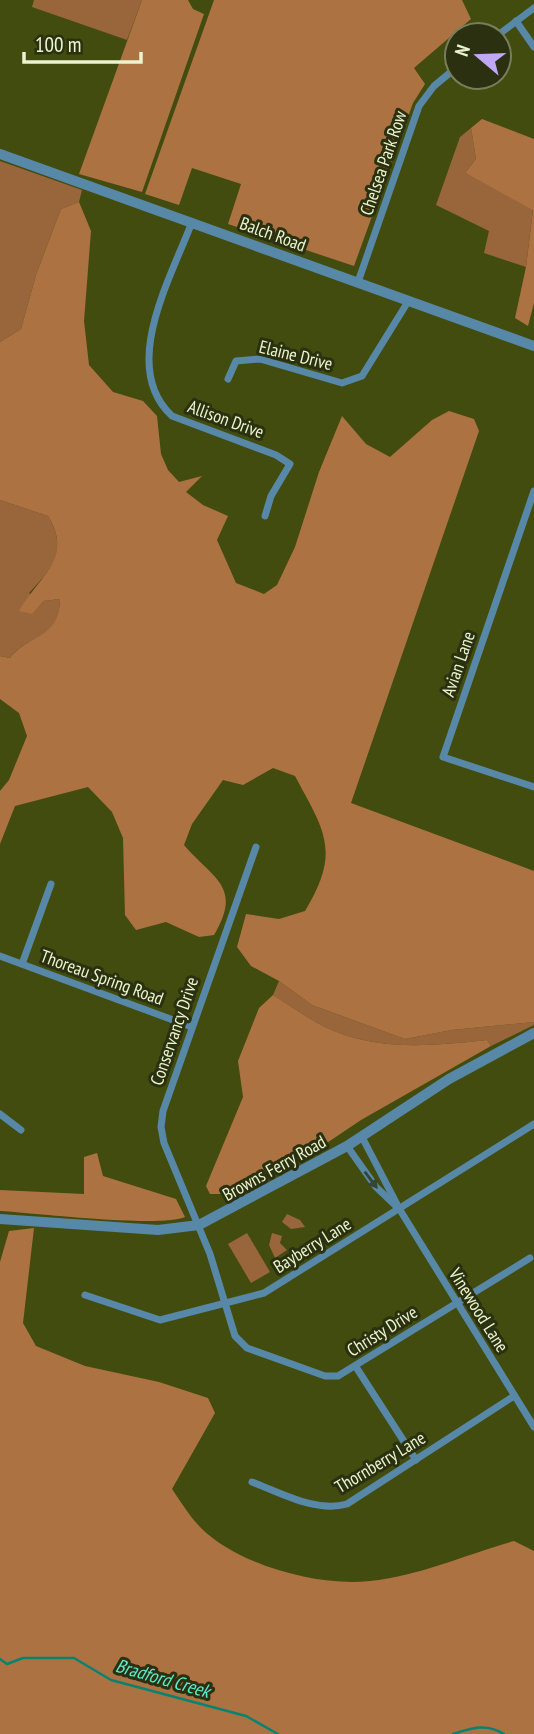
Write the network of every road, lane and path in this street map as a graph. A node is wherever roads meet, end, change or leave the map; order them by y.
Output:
1 (534, 8) edge
2 (516, 21) junction
3 (513, 23) edge
4 (534, 47) edge
5 (443, 78) edge
6 (0, 154) edge
7 (192, 222) junction
8 (358, 282) junction
9 (409, 300) junction
10 (534, 346) edge
11 (228, 379) dead end
12 (534, 491) edge
13 (265, 516) dead end
14 (534, 787) edge
15 (256, 847) dead end
16 (51, 884) dead end
17 (0, 956) edge
18 (22, 964) junction
19 (192, 1027) junction
20 (534, 1033) edge
21 (0, 1114) edge
22 (534, 1124) edge
23 (21, 1130) dead end
24 (362, 1137) junction
25 (347, 1146) junction
26 (400, 1210) junction
27 (0, 1219) edge
28 (199, 1225) junction
29 (530, 1258) dead end
30 (85, 1295) dead end
31 (225, 1303) junction
32 (456, 1303) junction
33 (356, 1367) junction
34 (514, 1396) junction
35 (534, 1427) edge
36 (416, 1460) junction
37 (252, 1482) dead end

1 - 2 street
2 - 3 street
2 - 4 street
5 - 8 street, Chelsea Park Row
6 - 7 street, Balch Road
7 - 8 street, Balch Road
7 - 13 street, Allison Drive
8 - 9 street, Balch Road
9 - 10 street, Balch Road
9 - 11 street, Elaine Drive
12 - 14 street, Avian Lane
15 - 19 street, Conservancy Drive
16 - 18 street
17 - 18 street, Thoreau Spring Road
18 - 19 street, Thoreau Spring Road
19 - 28 street, Conservancy Drive
20 - 24 street, Browns Ferry Road
21 - 23 street
22 - 26 street, Bayberry Lane
24 - 25 street, Browns Ferry Road
24 - 26 street, Vinewood Lane
25 -> 26 street, Vinewood Lane
25 - 28 street, Browns Ferry Road
26 - 31 street, Bayberry Lane
26 - 32 street, Vinewood Lane
27 - 28 street, Browns Ferry Road
28 - 31 street, Christy Drive
29 - 32 street, Christy Drive
30 - 31 street, Bayberry Lane
31 - 33 street, Christy Drive
32 - 33 street, Christy Drive
32 - 34 street, Vinewood Lane
33 - 36 street
34 - 35 street, Vinewood Lane
34 - 36 street, Thornberry Lane
36 - 37 street, Thornberry Lane

